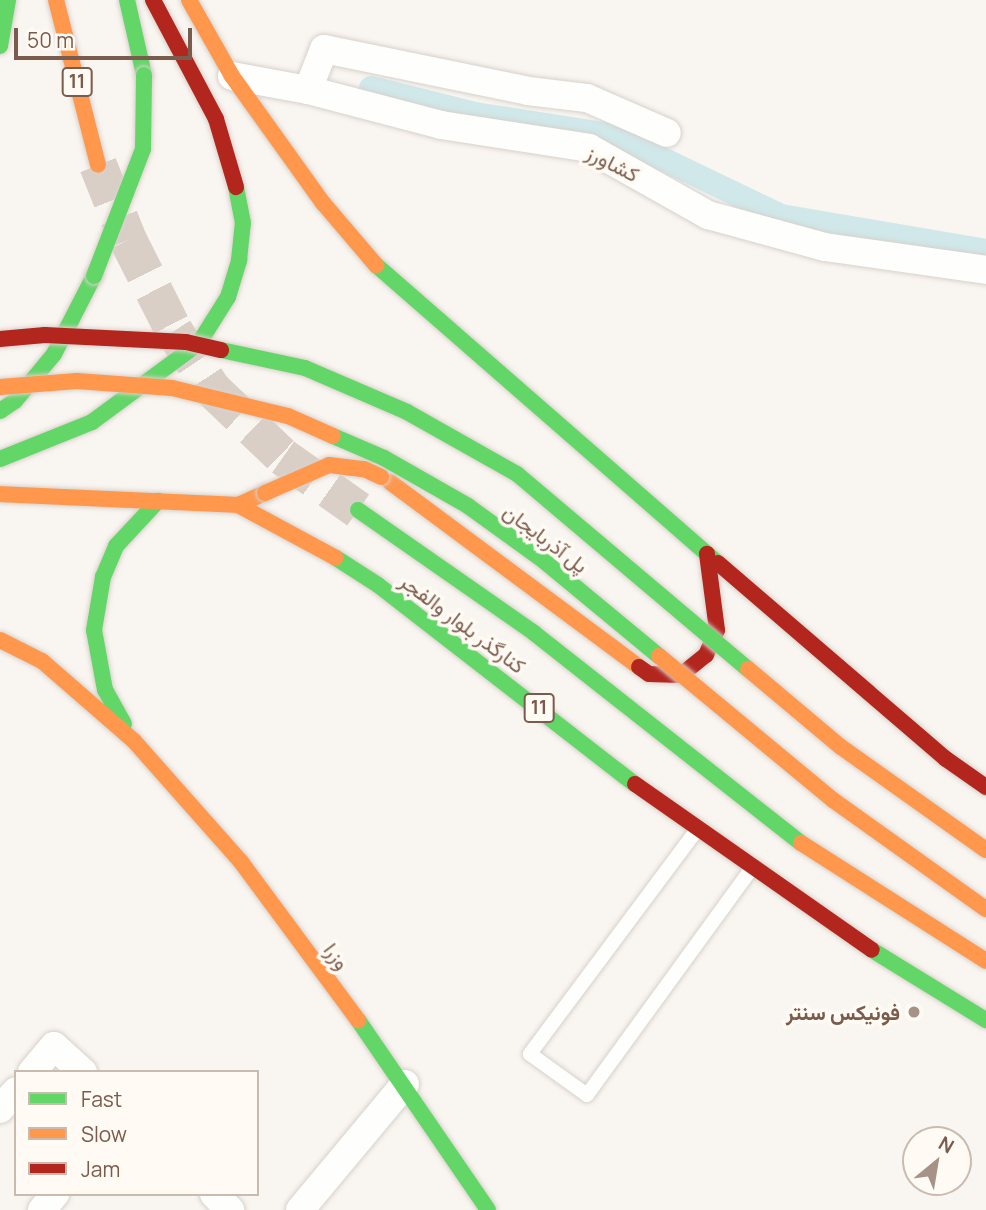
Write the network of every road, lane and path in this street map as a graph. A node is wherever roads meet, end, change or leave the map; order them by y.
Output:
1 (8, 0) edge
2 (55, 0) edge
3 (127, 0) edge
4 (153, 0) edge
5 (189, 0) edge
6 (0, 46) edge
7 (232, 76) junction
8 (308, 90) junction
9 (667, 133) dead end
10 (99, 165) tunnel mouth
11 (986, 270) edge
12 (0, 339) edge
13 (0, 387) edge
14 (0, 411) edge
15 (0, 459) edge
16 (0, 494) edge
17 (158, 501) junction
18 (239, 505) junction
19 (358, 510) tunnel mouth
20 (706, 554) junction
21 (0, 640) edge
22 (134, 741) junction
23 (986, 787) edge
24 (696, 830) junction
25 (986, 850) edge
26 (751, 869) junction
27 (986, 909) edge
28 (986, 961) edge
29 (986, 1020) edge
30 (34, 1070) edge
31 (81, 1070) edge
32 (0, 1077) edge
33 (405, 1084) junction
34 (14, 1089) edge
35 (14, 1093) edge
36 (0, 1109) edge
37 (53, 1196) edge
38 (216, 1196) edge
39 (42, 1210) edge
40 (230, 1210) edge
41 (300, 1210) edge
42 (488, 1210) edge

1 - 6 main road
2 - 10 main road, 11
3 - 14 main road, bridge
4 - 15 main road
5 - 7 main road
7 - 8 street, کشاورز
7 - 20 main road
8 - 9 street
8 - 11 street, کشاورز
12 - 25 main road, پل آذربایجان, bridge
13 - 27 main road, پل آذربایجان, bridge
16 - 17 main road, کنارگذر بلوار والفجر / 11
17 - 18 main road, کنارگذر بلوار والفجر / 11
17 - 22 main road
18 - 20 main road, bridge
18 - 24 main road, کنارگذر بلوار والفجر / 11
19 - 28 main road
20 - 23 main road
21 - 22 main road
22 - 33 main road, وزرا
24 - 26 main road, کنارگذر بلوار والفجر / 11
24 - 26 lane
26 - 29 main road, کنارگذر بلوار والفجر / 11
30 - 31 street
32 - 34 street
33 - 41 street
33 - 42 main road, وزرا
35 - 36 street
37 - 39 street
38 - 40 street

